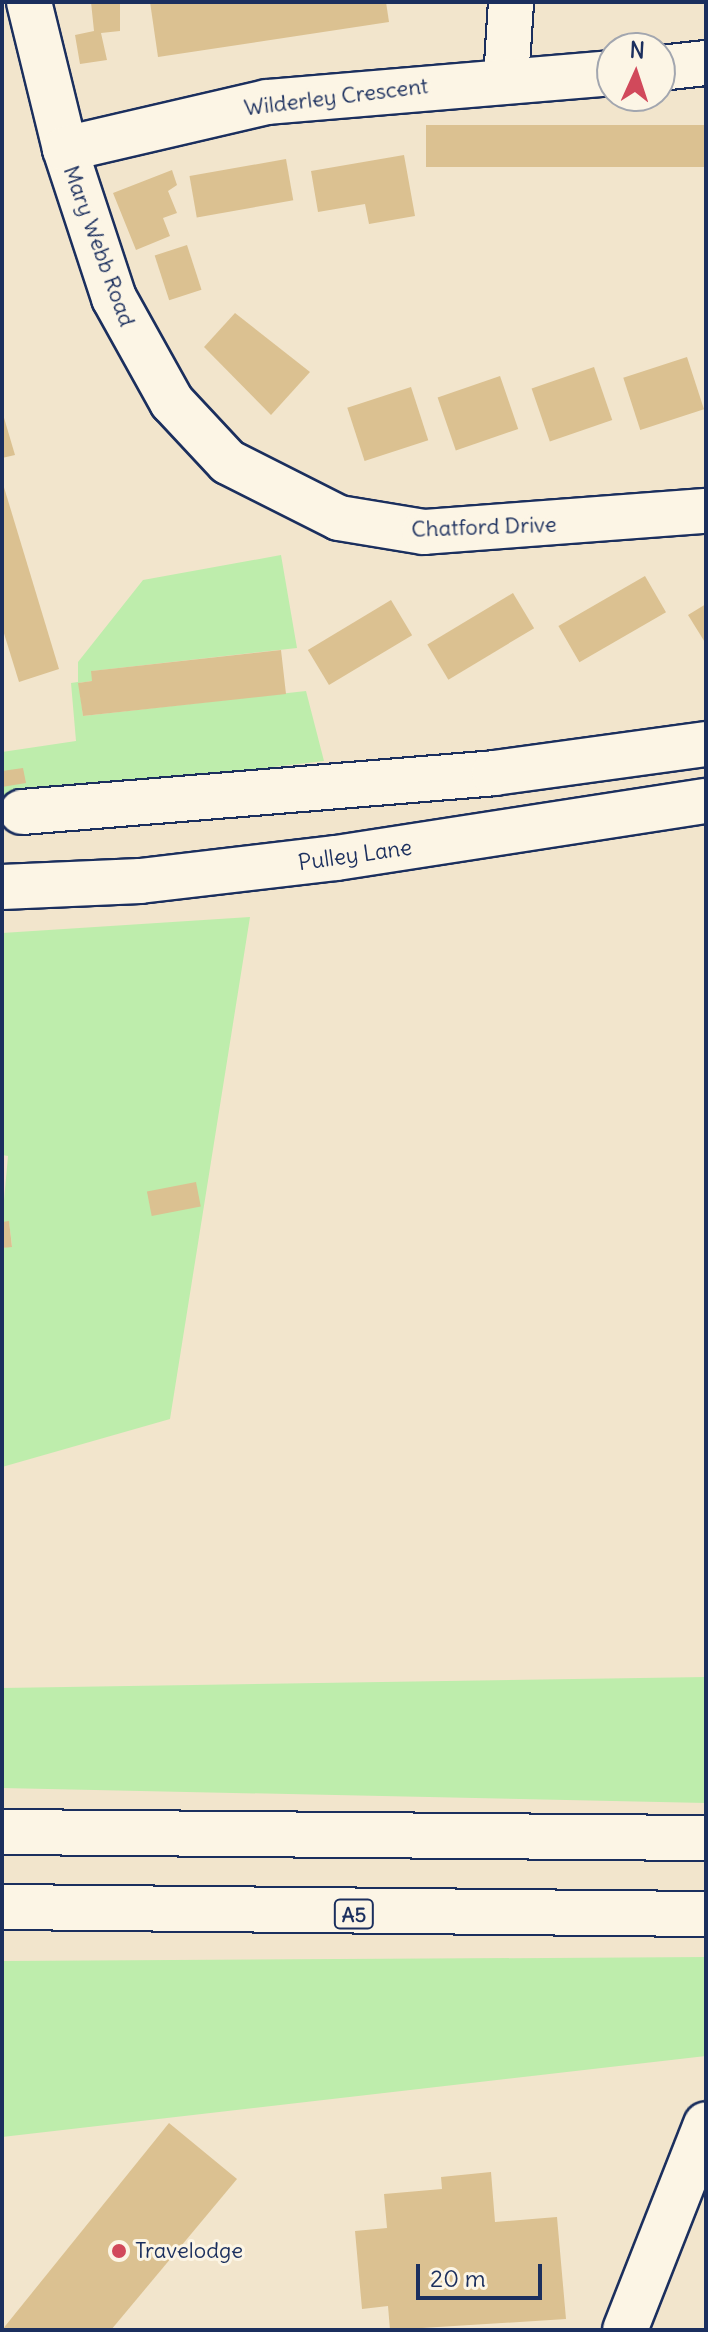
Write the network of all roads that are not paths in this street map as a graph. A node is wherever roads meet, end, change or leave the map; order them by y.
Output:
1 (29, 2) edge
2 (511, 2) edge
3 (706, 63) edge
4 (676, 66) edge
5 (596, 74) edge
6 (506, 80) junction
7 (65, 149) junction
8 (228, 462) joint
9 (706, 511) edge
10 (706, 744) edge
11 (706, 801) edge
12 (22, 812) dead end
13 (2, 887) edge
14 (2, 1832) edge
15 (706, 1838) edge
16 (2, 1907) edge
17 (706, 1914) edge
18 (703, 2127) edge
19 (625, 2330) edge

1 - 7 main road, Mary Webb Road
2 - 6 main road
3 - 4 main road
5 - 6 main road, Wilderley Crescent
6 - 7 main road, Wilderley Crescent
7 - 8 main road, Mary Webb Road
8 - 9 main road, Chatford Drive
10 - 12 main road
11 - 13 main road, Pulley Lane
14 - 15 main road
16 - 17 main road, A5
18 - 19 main road

